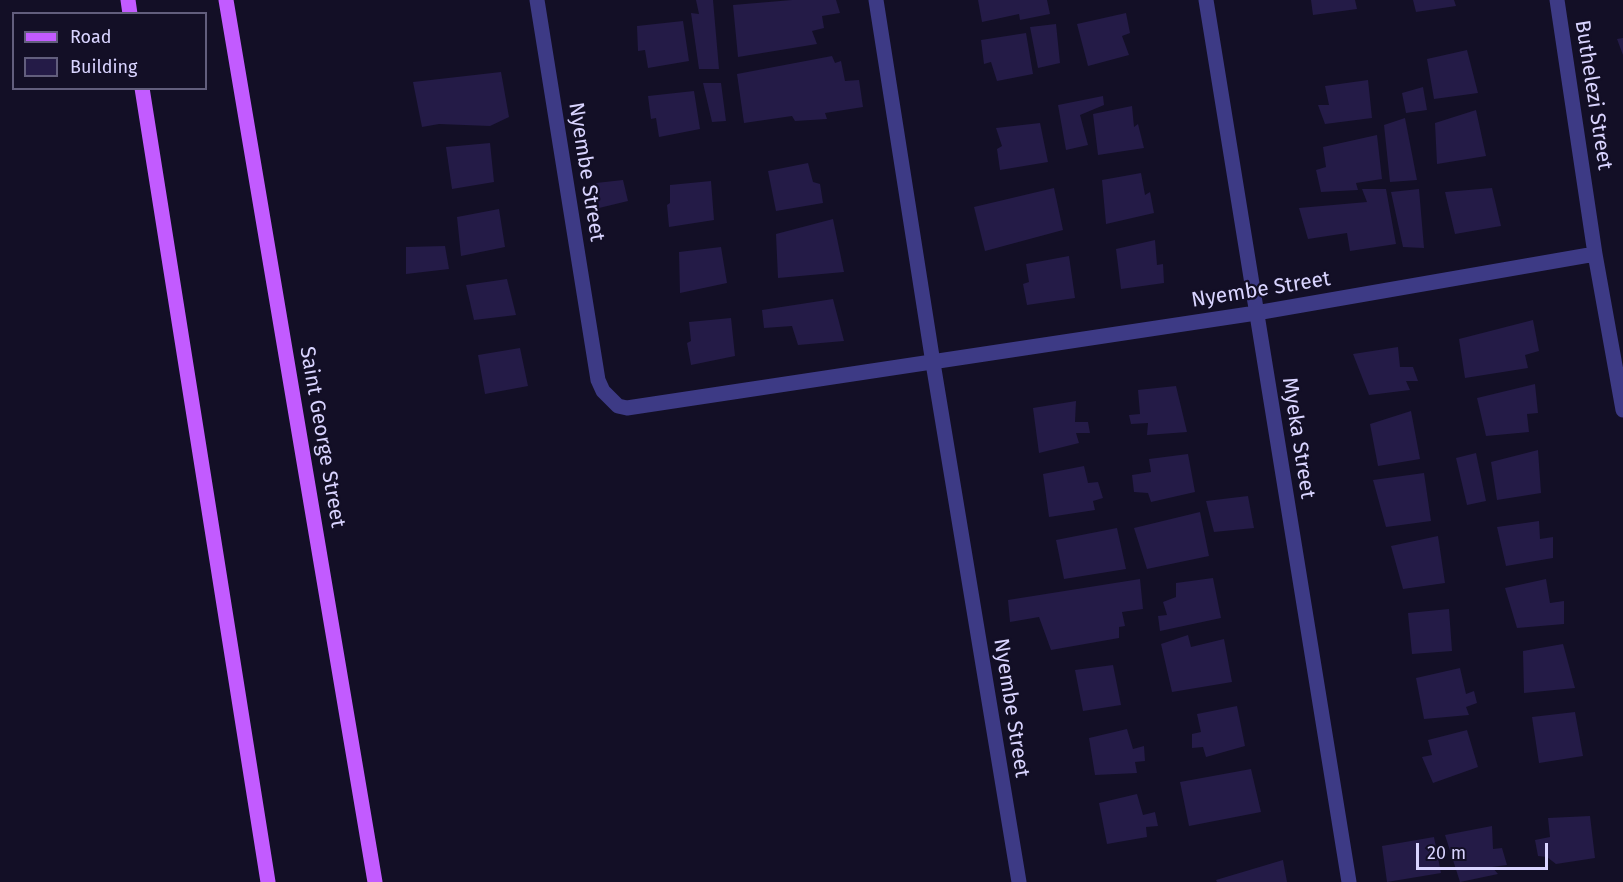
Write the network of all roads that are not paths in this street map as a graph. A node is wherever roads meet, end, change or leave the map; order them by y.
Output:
1 (226, 0) edge
2 (537, 0) edge
3 (876, 0) edge
4 (1206, 0) edge
5 (1557, 0) edge
6 (142, 90) edge
7 (1595, 254) junction
8 (1256, 313) junction
9 (933, 363) junction
10 (1623, 410) edge
11 (268, 882) edge
12 (375, 882) edge
13 (1019, 882) edge
14 (1349, 882) edge

1 - 12 main road, Saint George Street
2 - 9 street, Nyembe Street
3 - 9 street, Nyembe Street
4 - 8 street, Myeka Street
5 - 7 street, Buthelezi Street
6 - 11 main road
7 - 8 street, Nyembe Street
7 - 10 street, Buthelezi Street
8 - 9 street, Nyembe Street
8 - 14 street, Myeka Street
9 - 13 street, Nyembe Street

